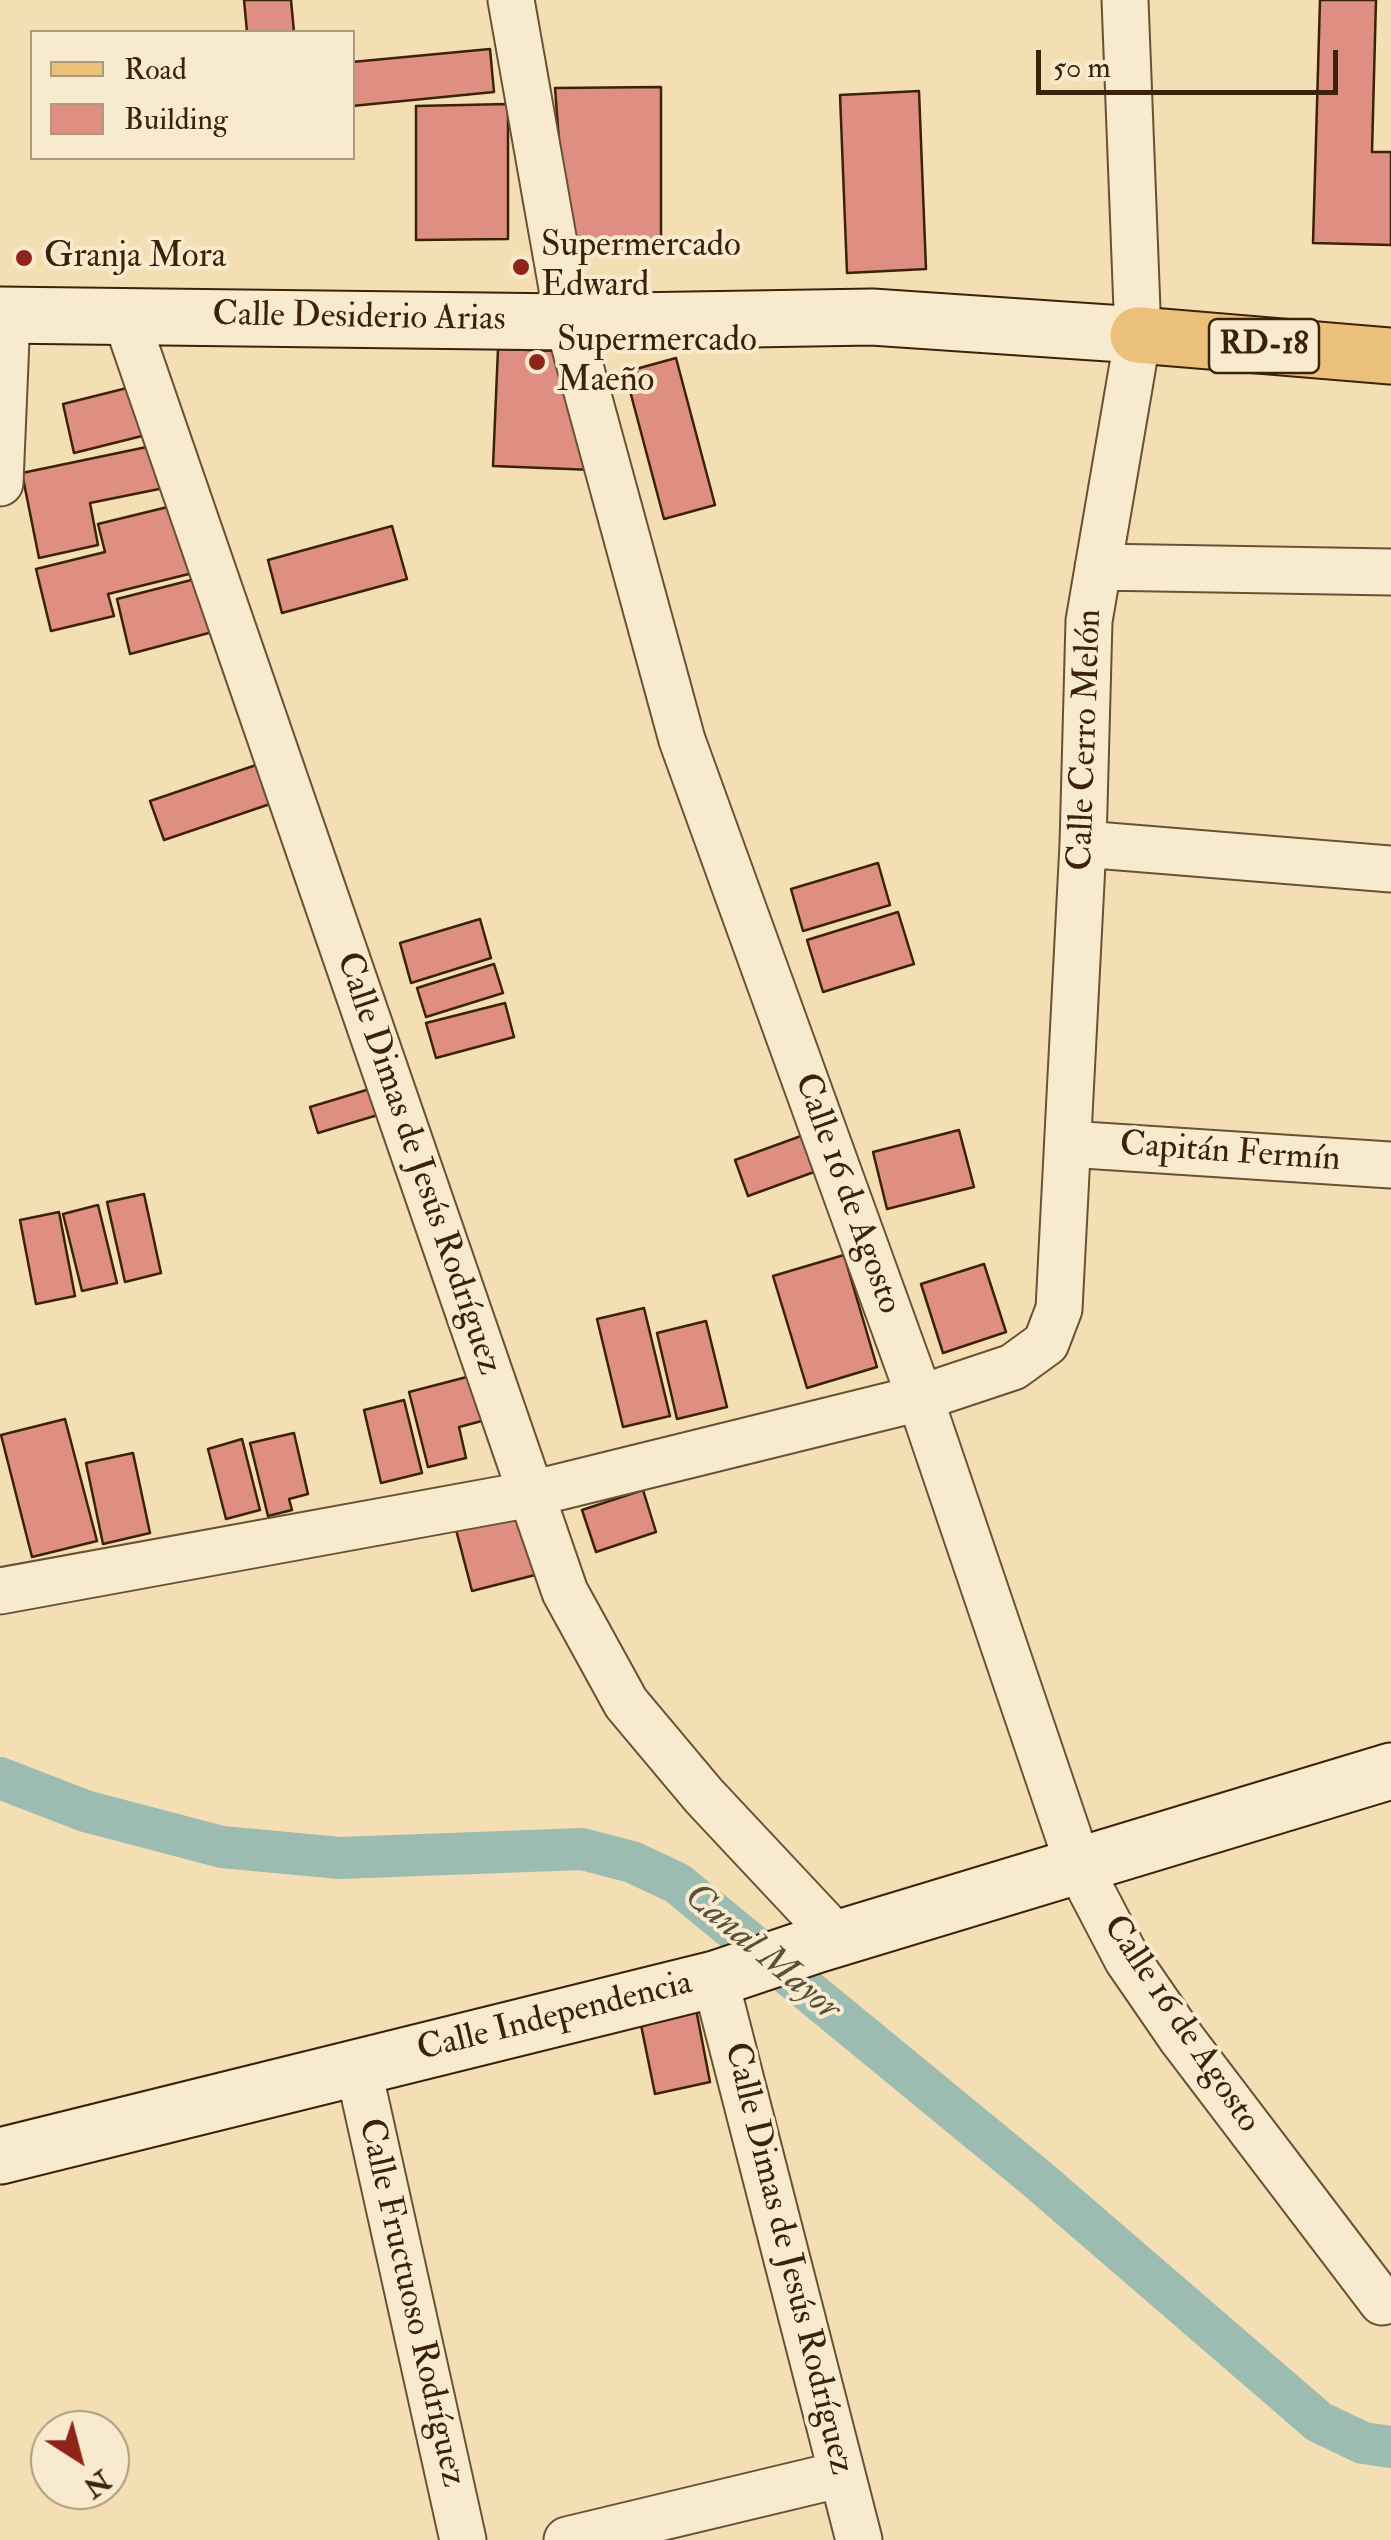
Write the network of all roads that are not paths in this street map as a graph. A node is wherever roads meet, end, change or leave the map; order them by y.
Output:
1 (511, 0) edge
2 (1125, 0) edge
3 (4, 315) edge
4 (125, 316) junction
5 (568, 322) junction
6 (1138, 336) junction
7 (1391, 356) edge
8 (0, 483) edge
9 (1098, 567) junction
10 (1391, 572) edge
11 (1084, 844) junction
12 (1391, 869) edge
13 (1068, 1144) junction
14 (1391, 1165) edge
15 (920, 1398) junction
16 (532, 1494) junction
17 (0, 1591) edge
18 (1391, 1771) edge
19 (1080, 1867) junction
20 (827, 1942) junction
21 (721, 1977) junction
22 (358, 2067) junction
23 (0, 2156) edge
24 (1382, 2302) dead end
25 (842, 2474) junction
26 (463, 2540) edge
27 (567, 2540) edge
28 (859, 2540) edge

1 - 5 street, Calle 16 de Agosto
2 - 6 street, Calle Cerro Melón
3 - 4 street, Calle Desiderio Arias
3 - 8 street
4 - 5 street, Calle Desiderio Arias
4 - 16 street, Calle Dimas de Jesús Rodríguez
5 - 6 street, Calle Desiderio Arias
5 - 15 street, Calle 16 de Agosto
6 - 7 main road, RD-18
6 - 9 street, Calle Cerro Melón
9 - 10 street
9 - 11 street, Calle Cerro Melón
11 - 12 street
11 - 13 street, Calle Cerro Melón
13 - 14 street, Capitán Fermín
13 - 15 street, Calle Cerro Melón
15 - 16 street, Calle Cerro Melón
15 - 19 street, Calle 16 de Agosto
16 - 17 street, Calle Cerro Melón
16 - 20 street, Calle Dimas de Jesús Rodríguez
18 - 19 street, Calle Independencia
19 - 20 street, Calle Independencia
19 - 24 street, Calle 16 de Agosto
20 - 21 street, Calle Independencia
21 - 22 street, Calle Independencia
21 - 25 street, Calle Dimas de Jesús Rodríguez
22 - 23 street, Calle Independencia
22 - 26 street, Calle Fructuoso Rodríguez
25 - 27 street
25 - 28 street, Calle Dimas de Jesús Rodríguez

